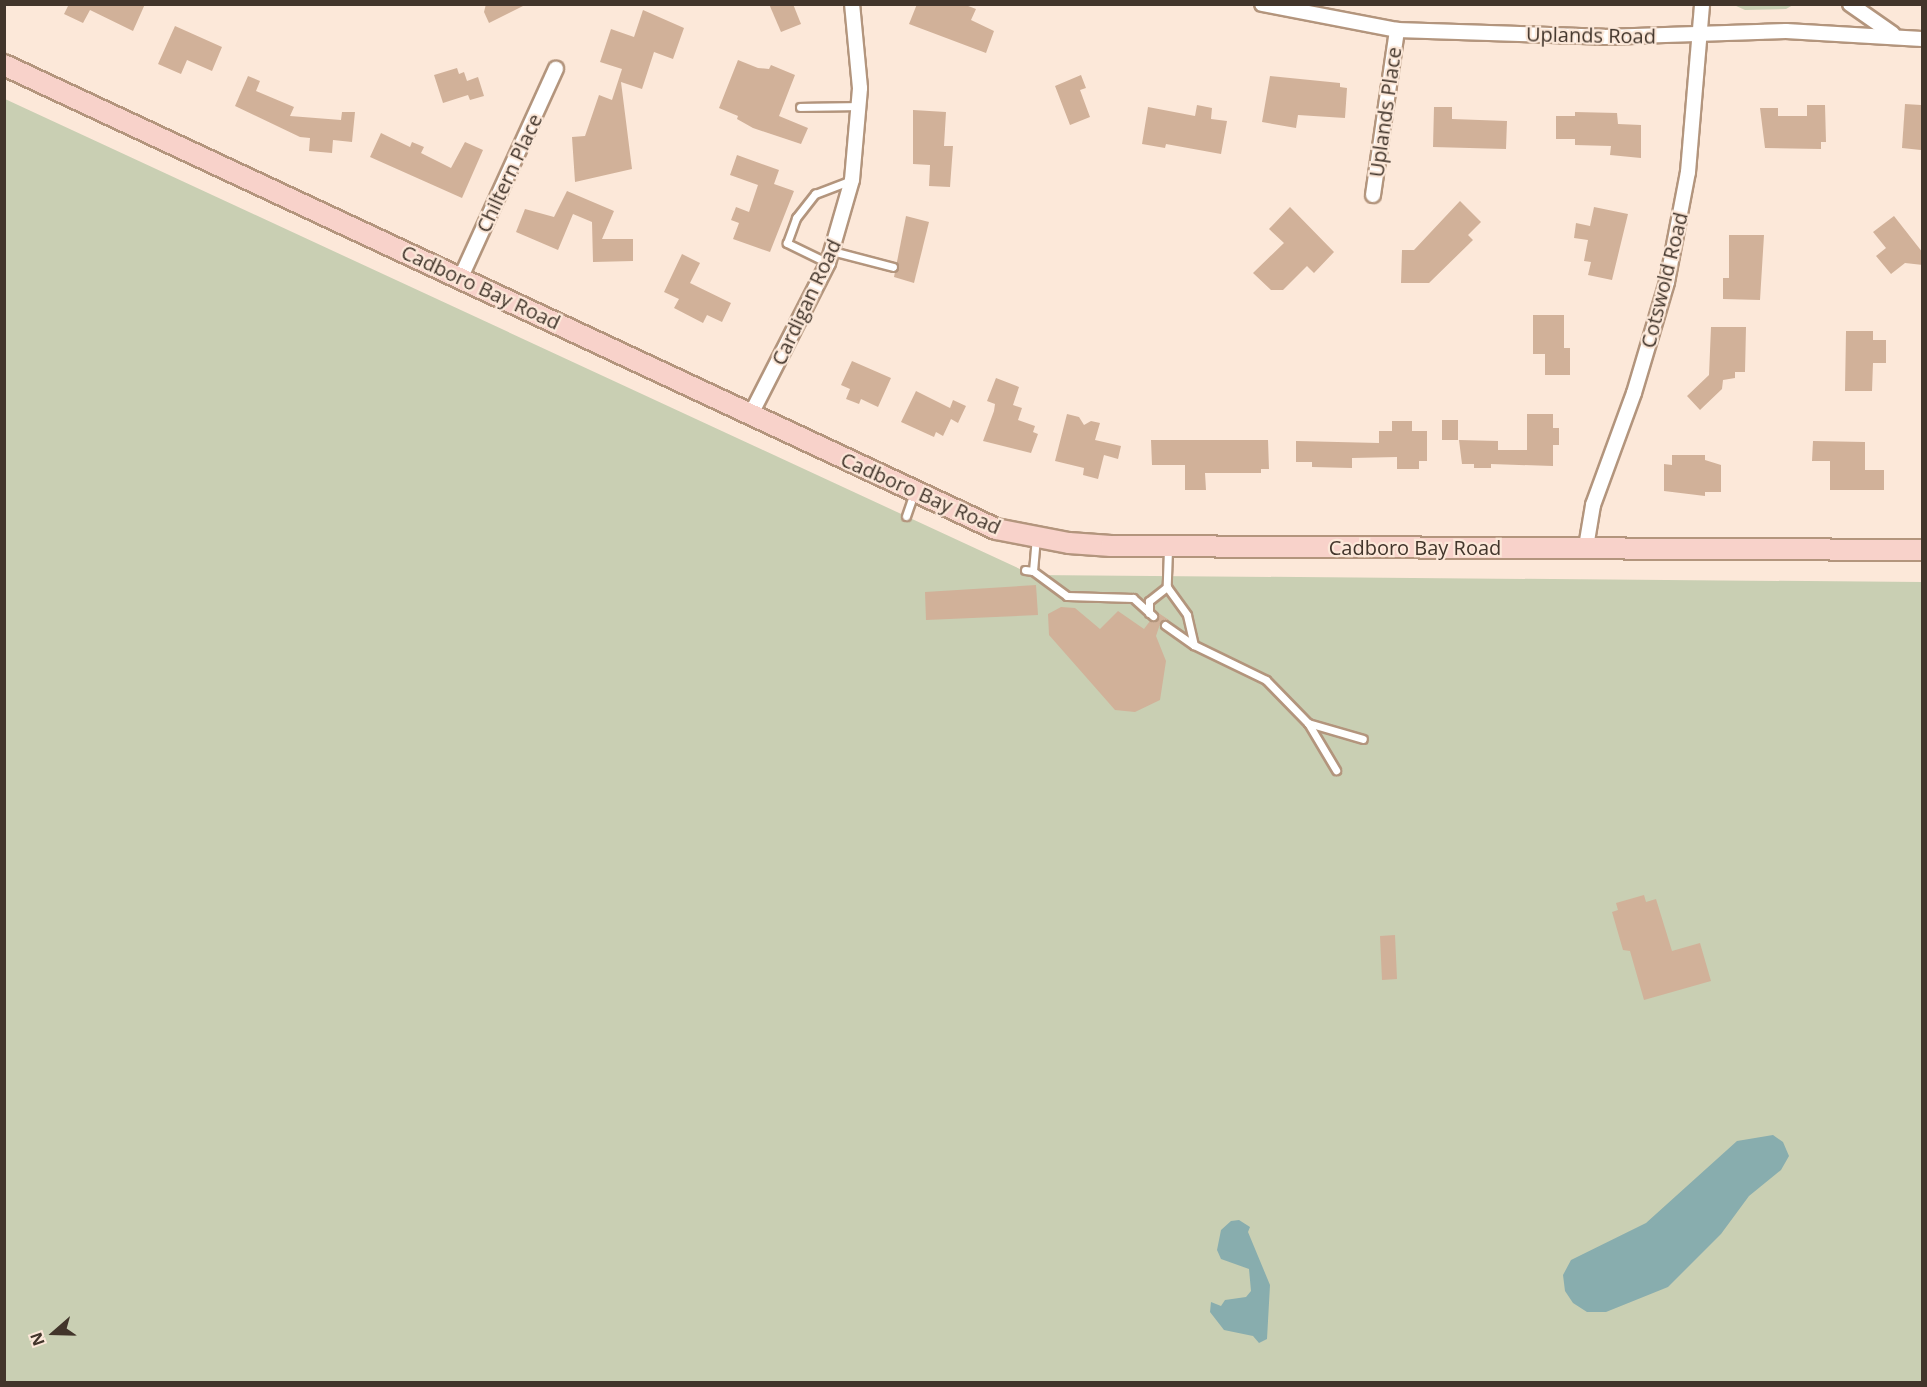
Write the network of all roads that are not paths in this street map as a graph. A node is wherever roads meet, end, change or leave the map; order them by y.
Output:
1 (852, 4) edge
2 (1262, 4) edge
3 (1702, 4) edge
4 (1850, 4) edge
5 (1397, 30) junction
6 (1895, 35) junction
7 (1701, 36) junction
8 (1923, 39) edge
9 (4, 65) edge
10 (556, 69) dead end
11 (800, 106) dead end
12 (859, 106) junction
13 (852, 180) junction
14 (1374, 195) dead end
15 (830, 257) junction
16 (893, 267) dead end
17 (461, 277) junction
18 (750, 416) junction
19 (914, 491) junction
20 (906, 516) dead end
21 (1036, 538) junction
22 (1168, 546) junction
23 (1586, 547) junction
24 (1923, 550) edge
25 (1167, 587) junction
26 (1165, 625) dead end
27 (1194, 645) junction
28 (1308, 723) junction
29 (1363, 739) dead end
30 (1336, 770) dead end

1 - 12 street, Cardigan Road
2 - 5 street, Uplands Road
3 - 7 street, Cotswold Road
4 - 6 street
5 - 7 street, Uplands Road
5 - 14 street, Uplands Place
6 - 7 street, Uplands Road
6 - 8 street, Uplands Road
7 - 23 street, Cotswold Road
9 - 17 main road, Cadboro Bay Road
10 - 17 street, Chiltern Place
11 - 12 lane
12 - 13 street, Cardigan Road
13 - 15 street, Cardigan Road
13 - 15 lane
15 - 16 lane
15 - 18 street, Cardigan Road
17 - 18 main road, Cadboro Bay Road
18 - 19 main road, Cadboro Bay Road
19 - 20 lane
19 - 21 main road, Cadboro Bay Road
21 - 22 main road, Cadboro Bay Road
21 - 25 lane
22 - 23 main road, Cadboro Bay Road
22 - 25 lane
23 - 24 main road, Cadboro Bay Road
25 - 27 lane
26 - 27 lane
27 - 28 lane
28 - 29 lane
28 - 30 lane

